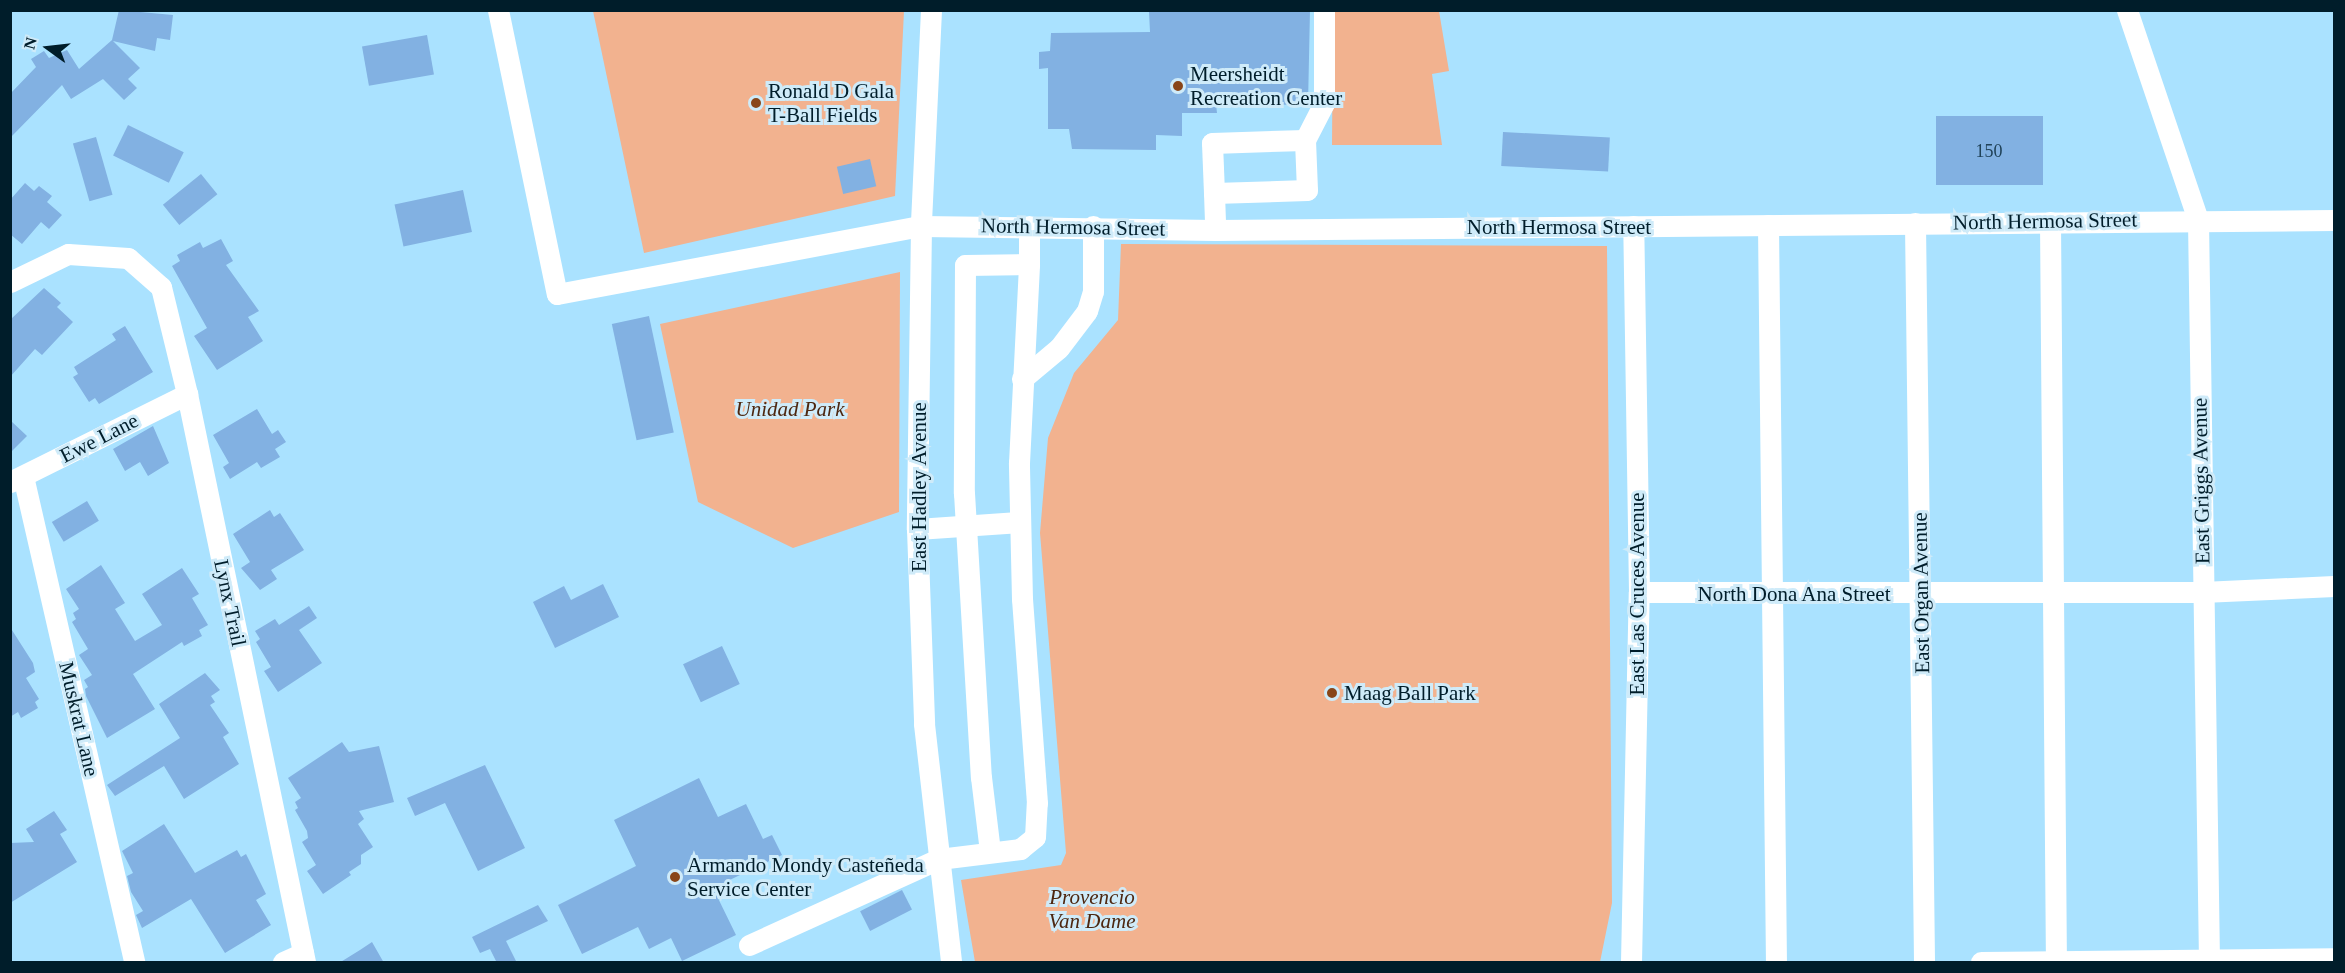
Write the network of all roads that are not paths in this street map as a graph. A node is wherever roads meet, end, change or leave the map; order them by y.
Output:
1 (498, 10) edge
2 (931, 10) edge
3 (1324, 10) edge
4 (2127, 10) edge
5 (1305, 140) junction
6 (1214, 193) junction
7 (2198, 220) junction
8 (2334, 220) edge
9 (2050, 222) junction
10 (1915, 223) junction
11 (1768, 225) junction
12 (921, 226) junction
13 (1029, 226) junction
14 (1093, 226) junction
15 (1632, 226) junction
16 (1215, 230) junction
17 (1029, 264) junction
18 (10, 282) edge
19 (1022, 380) junction
20 (187, 394) junction
21 (17, 479) edge
22 (1020, 522) junction
23 (966, 525) junction
24 (917, 529) junction
25 (2334, 586) edge
26 (2055, 591) junction
27 (1639, 592) junction
28 (2202, 592) junction
29 (1922, 594) junction
30 (1772, 595) junction
31 (990, 851) junction
32 (939, 859) junction
33 (749, 945) dead end
34 (304, 958) edge
35 (2334, 958) edge
36 (2056, 962) edge
37 (2209, 962) edge
38 (134, 963) edge
39 (283, 963) edge
40 (951, 963) edge
41 (1631, 963) edge
42 (1776, 963) edge
43 (1924, 963) edge
44 (1981, 963) edge

1 - 12 street, North Hermosa Street
2 - 12 street, East Hadley Avenue
3 - 5 street
4 - 7 street, East Griggs Avenue
5 - 6 street
5 - 6 street
6 - 16 street
7 - 8 street, North Hermosa Street
7 - 9 street, North Hermosa Street
7 - 28 street, East Griggs Avenue
9 - 10 street, North Hermosa Street
9 - 26 street
10 - 11 street, North Hermosa Street
10 - 29 street, East Organ Avenue
11 - 15 street, North Hermosa Street
11 - 30 street
12 - 13 street, North Hermosa Street
12 - 24 street, East Hadley Avenue
13 - 14 street, North Hermosa Street
13 - 17 street
14 - 16 street, North Hermosa Street
14 - 19 street
15 - 16 street, North Hermosa Street
15 - 27 street, East Las Cruces Avenue
17 - 19 street
17 - 23 street
18 - 20 street, Lynx Trail
19 - 22 street
20 - 21 street, Ewe Lane
20 - 34 street, Lynx Trail
21 - 38 street, Muskrat Lane
22 - 23 street
22 - 31 street
23 - 24 street
23 - 31 street
24 - 32 street, East Hadley Avenue
25 - 28 street, North Dona Ana Street
26 - 28 street, North Dona Ana Street
26 - 29 street, North Dona Ana Street
26 - 36 street
27 - 30 street, North Dona Ana Street
27 - 41 street, East Las Cruces Avenue
28 - 37 street, East Griggs Avenue
29 - 30 street, North Dona Ana Street
29 - 43 street, East Organ Avenue
30 - 42 street
31 - 32 street
32 - 33 street
32 - 40 street, East Hadley Avenue
34 - 39 street
35 - 37 street
36 - 37 street
36 - 44 street

